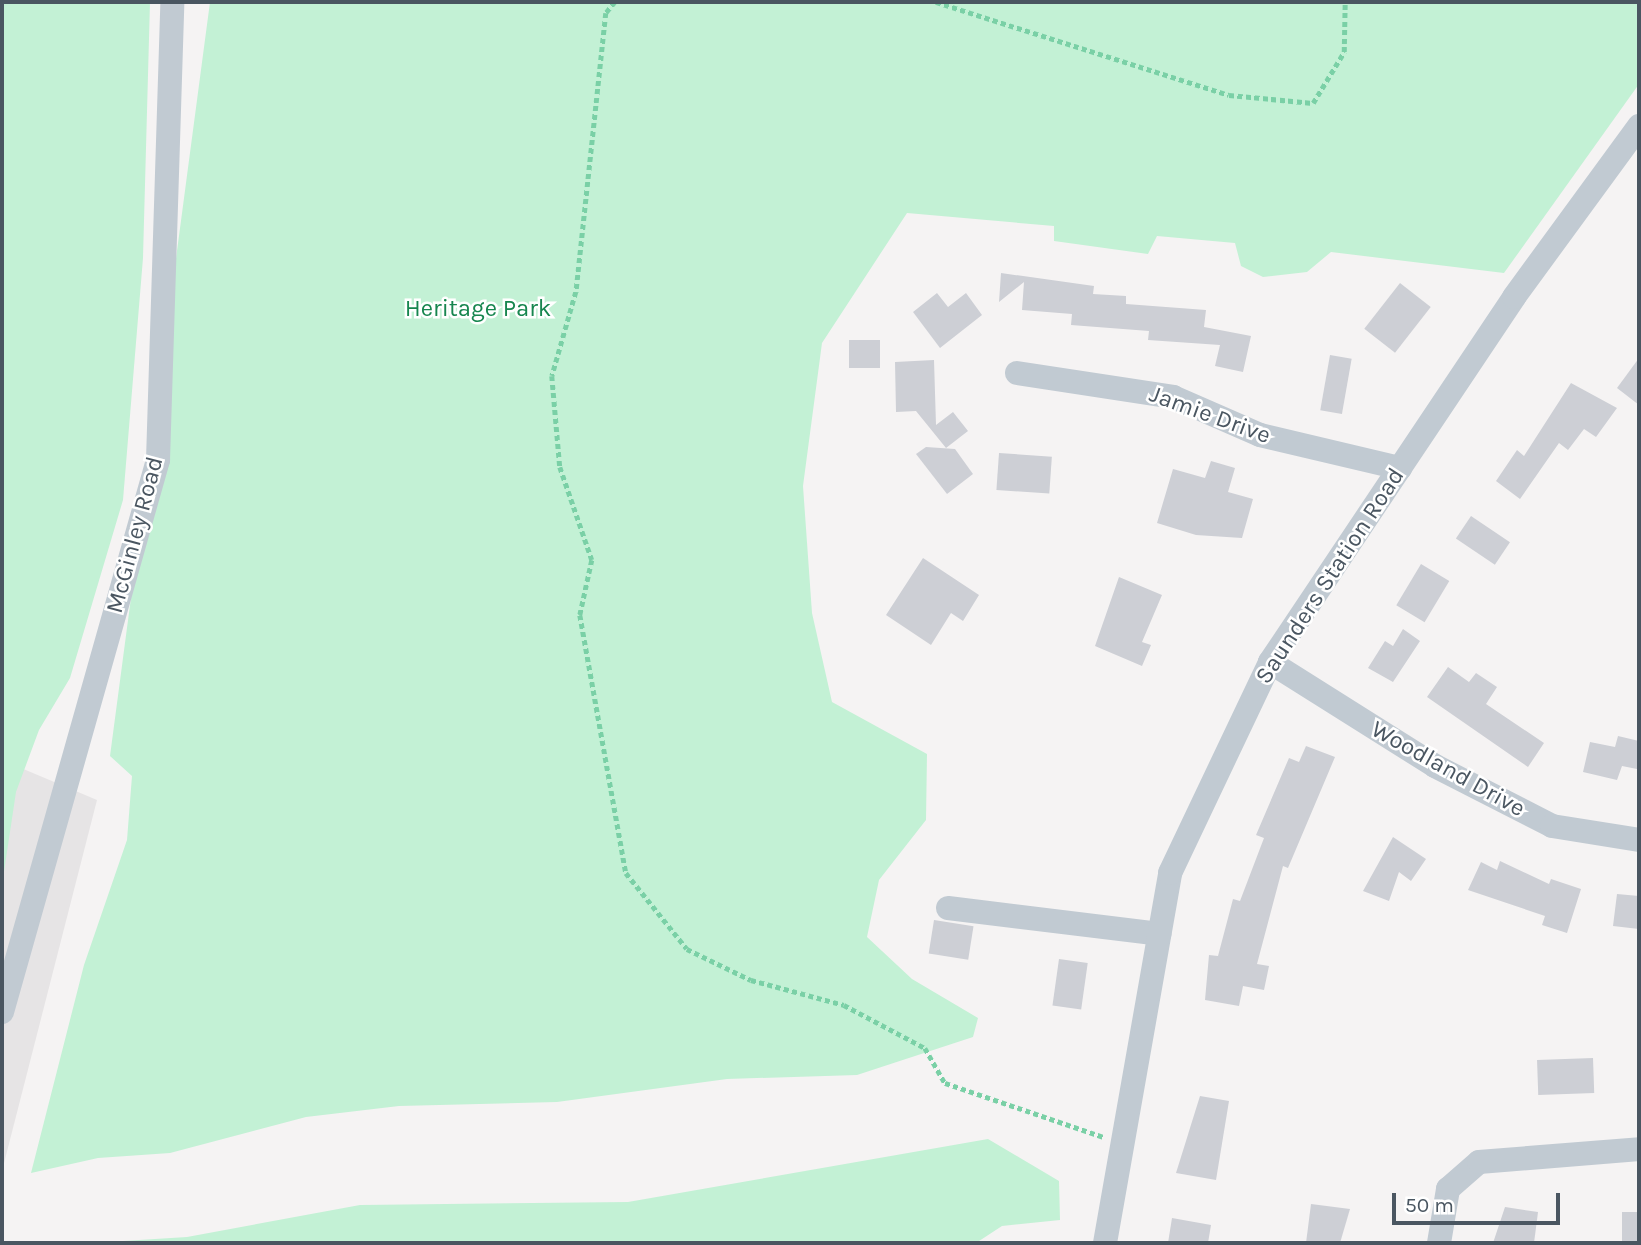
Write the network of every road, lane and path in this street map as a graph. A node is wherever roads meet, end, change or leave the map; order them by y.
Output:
1 (172, 2) edge
2 (615, 2) edge
3 (936, 2) edge
4 (1345, 2) edge
5 (1639, 126) edge
6 (1017, 373) dead end
7 (1400, 468) junction
8 (1270, 662) junction
9 (1639, 840) edge
10 (947, 908) dead end
11 (1159, 934) junction
12 (2, 1012) edge
13 (1123, 1143) junction
14 (1639, 1149) edge
15 (1105, 1243) edge
16 (1439, 1243) edge

1 - 12 street, McGinley Road
2 - 13 path
3 - 4 path
5 - 7 street, Saunders Station Road
6 - 7 street, Jamie Drive
7 - 8 street, Saunders Station Road
8 - 9 street, Woodland Drive
8 - 11 street, Saunders Station Road
10 - 11 street
11 - 13 street, Saunders Station Road
13 - 15 street, Saunders Station Road
14 - 16 street

